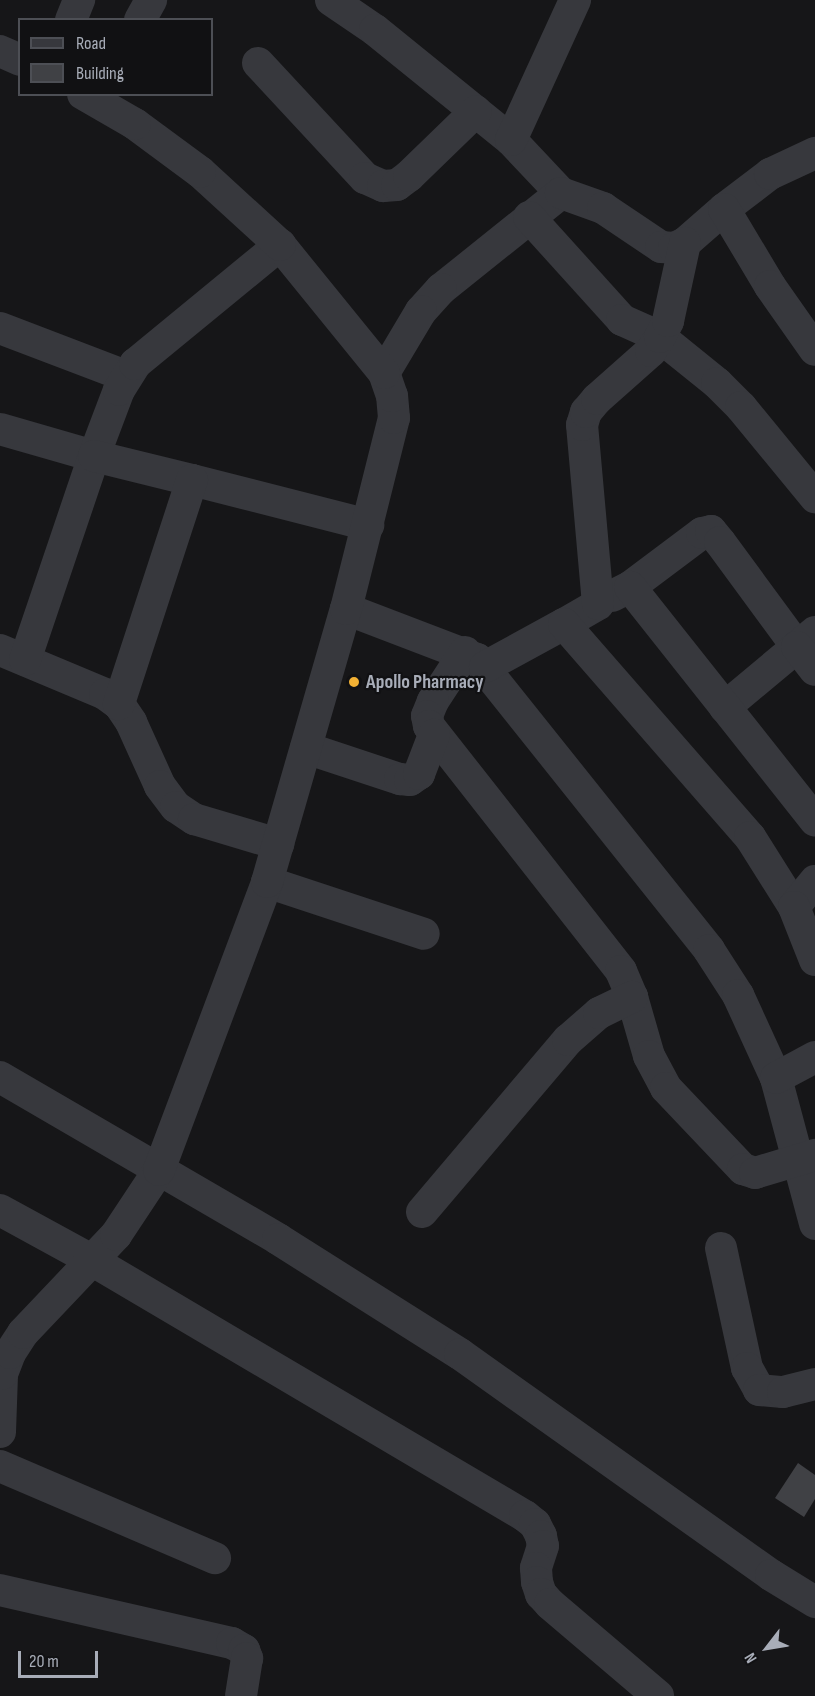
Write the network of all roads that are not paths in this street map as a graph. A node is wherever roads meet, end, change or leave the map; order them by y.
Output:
1 (79, 0) edge
2 (151, 0) edge
3 (331, 0) edge
4 (575, 0) edge
5 (72, 18) edge
6 (141, 18) edge
7 (0, 51) edge
8 (18, 59) edge
9 (258, 63) dead end
10 (95, 98) edge
11 (476, 111) junction
12 (511, 140) junction
13 (815, 153) edge
14 (561, 193) junction
15 (724, 209) junction
16 (530, 217) junction
17 (685, 243) junction
18 (280, 244) junction
19 (0, 328) edge
20 (660, 337) junction
21 (815, 350) edge
22 (384, 373) junction
23 (126, 376) junction
24 (0, 429) edge
25 (94, 456) junction
26 (192, 480) junction
27 (815, 497) edge
28 (368, 525) junction
29 (630, 587) junction
30 (598, 604) junction
31 (346, 609) junction
32 (564, 624) junction
33 (809, 649) edge
34 (13, 655) edge
35 (475, 660) junction
36 (119, 704) junction
37 (725, 707) junction
38 (434, 735) junction
39 (306, 748) junction
40 (815, 820) edge
41 (278, 844) junction
42 (815, 881) edge
43 (267, 882) junction
44 (794, 907) junction
45 (424, 934) dead end
46 (815, 960) edge
47 (632, 997) junction
48 (815, 1057) edge
49 (0, 1077) edge
50 (776, 1078) junction
51 (808, 1158) edge
52 (159, 1170) junction
53 (0, 1210) edge
54 (422, 1212) dead end
55 (815, 1224) edge
56 (721, 1248) dead end
57 (93, 1261) junction
58 (1, 1374) edge
59 (815, 1384) edge
60 (0, 1432) edge
61 (0, 1466) edge
62 (215, 1558) dead end
63 (0, 1590) edge
64 (815, 1602) edge
65 (241, 1696) edge
66 (658, 1696) edge

1 - 5 street
2 - 6 street
3 - 11 street
4 - 12 street
7 - 8 street
9 - 11 street
10 - 18 street
11 - 12 street
12 - 14 street
13 - 15 street
14 - 16 street
14 - 17 street
15 - 17 street
15 - 21 street
16 - 20 street
16 - 22 street
17 - 20 street
18 - 22 street
18 - 23 street
19 - 23 street
20 - 27 street
20 - 30 street
22 - 28 street
23 - 25 street
24 - 25 street
25 - 26 street
25 - 34 street
26 - 28 street
26 - 36 street
28 - 31 street
29 - 30 street
29 - 33 street
29 - 37 street
30 - 32 street
31 - 35 street
31 - 39 street
32 - 35 street
32 - 44 street
33 - 37 street
34 - 36 street
35 - 38 street
35 - 50 street
36 - 41 street
37 - 40 street
38 - 39 street
38 - 47 street
39 - 41 street
41 - 43 street
42 - 44 street
43 - 45 street
43 - 52 street
44 - 46 street
47 - 51 street
47 - 54 street
48 - 50 street
49 - 52 street
50 - 51 street
51 - 55 street
52 - 57 street
52 - 64 street
53 - 57 street
56 - 59 street
57 - 58 street
57 - 66 street
58 - 60 street
61 - 62 street
63 - 65 street

